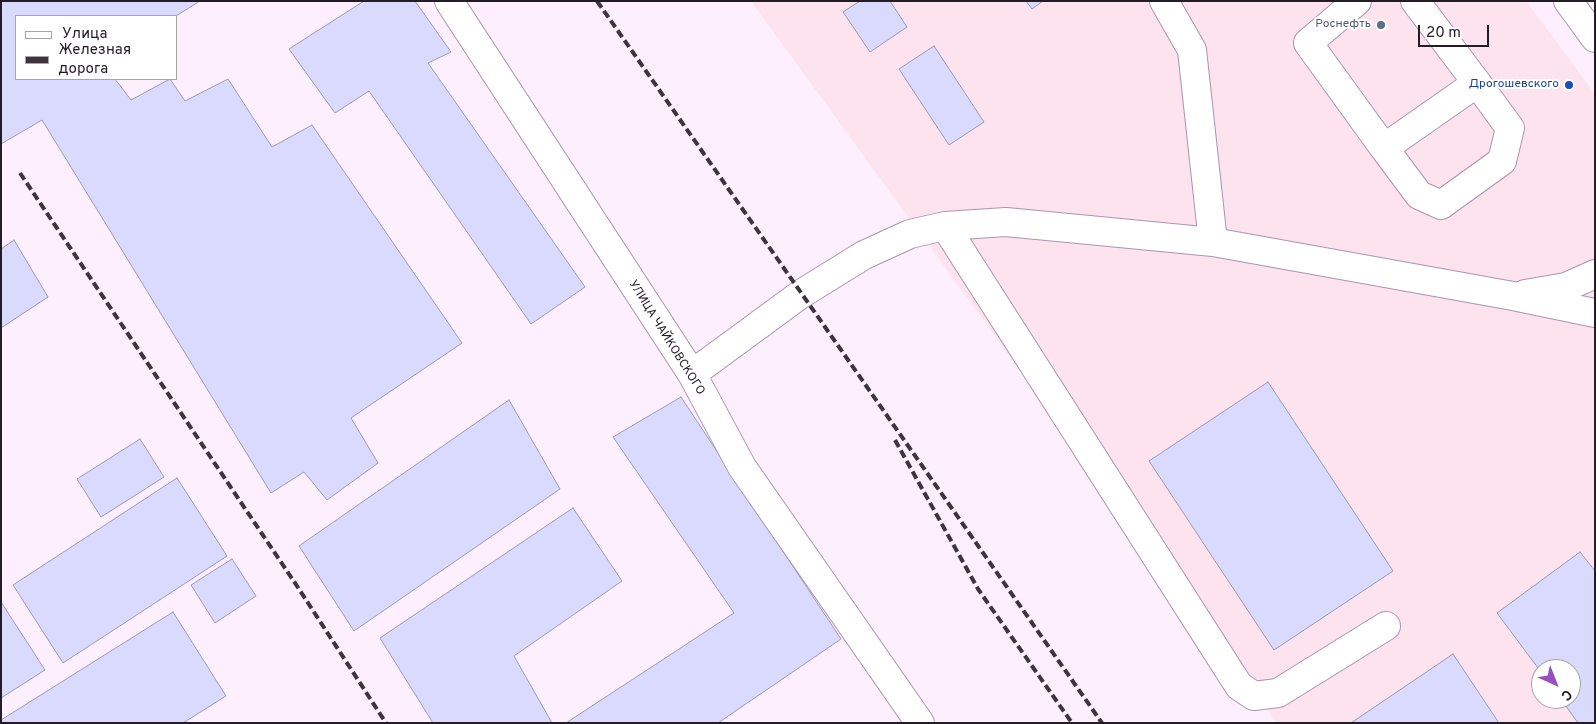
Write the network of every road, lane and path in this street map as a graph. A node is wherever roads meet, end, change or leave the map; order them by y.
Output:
1 (449, 1) edge
2 (1164, 1) edge
3 (1357, 1) edge
4 (1415, 1) edge
5 (1568, 1) edge
6 (1595, 38) edge
7 (1477, 83) junction
8 (1384, 148) junction
9 (945, 226) junction
10 (1214, 242) junction
11 (1595, 274) edge
12 (1513, 296) junction
13 (1595, 313) edge
14 (692, 374) junction
15 (1386, 626) dead end
16 (920, 723) edge

1 - 14 street, УЛИЦА ЧАЙКОВСКОГО
2 - 10 street
3 - 8 street
4 - 7 street
5 - 6 street
7 - 8 street
7 - 8 street
9 - 10 street
9 - 14 street
9 - 15 street
10 - 12 street
11 - 12 street
12 - 13 street
14 - 16 street, УЛИЦА ЧАЙКОВСКОГО

